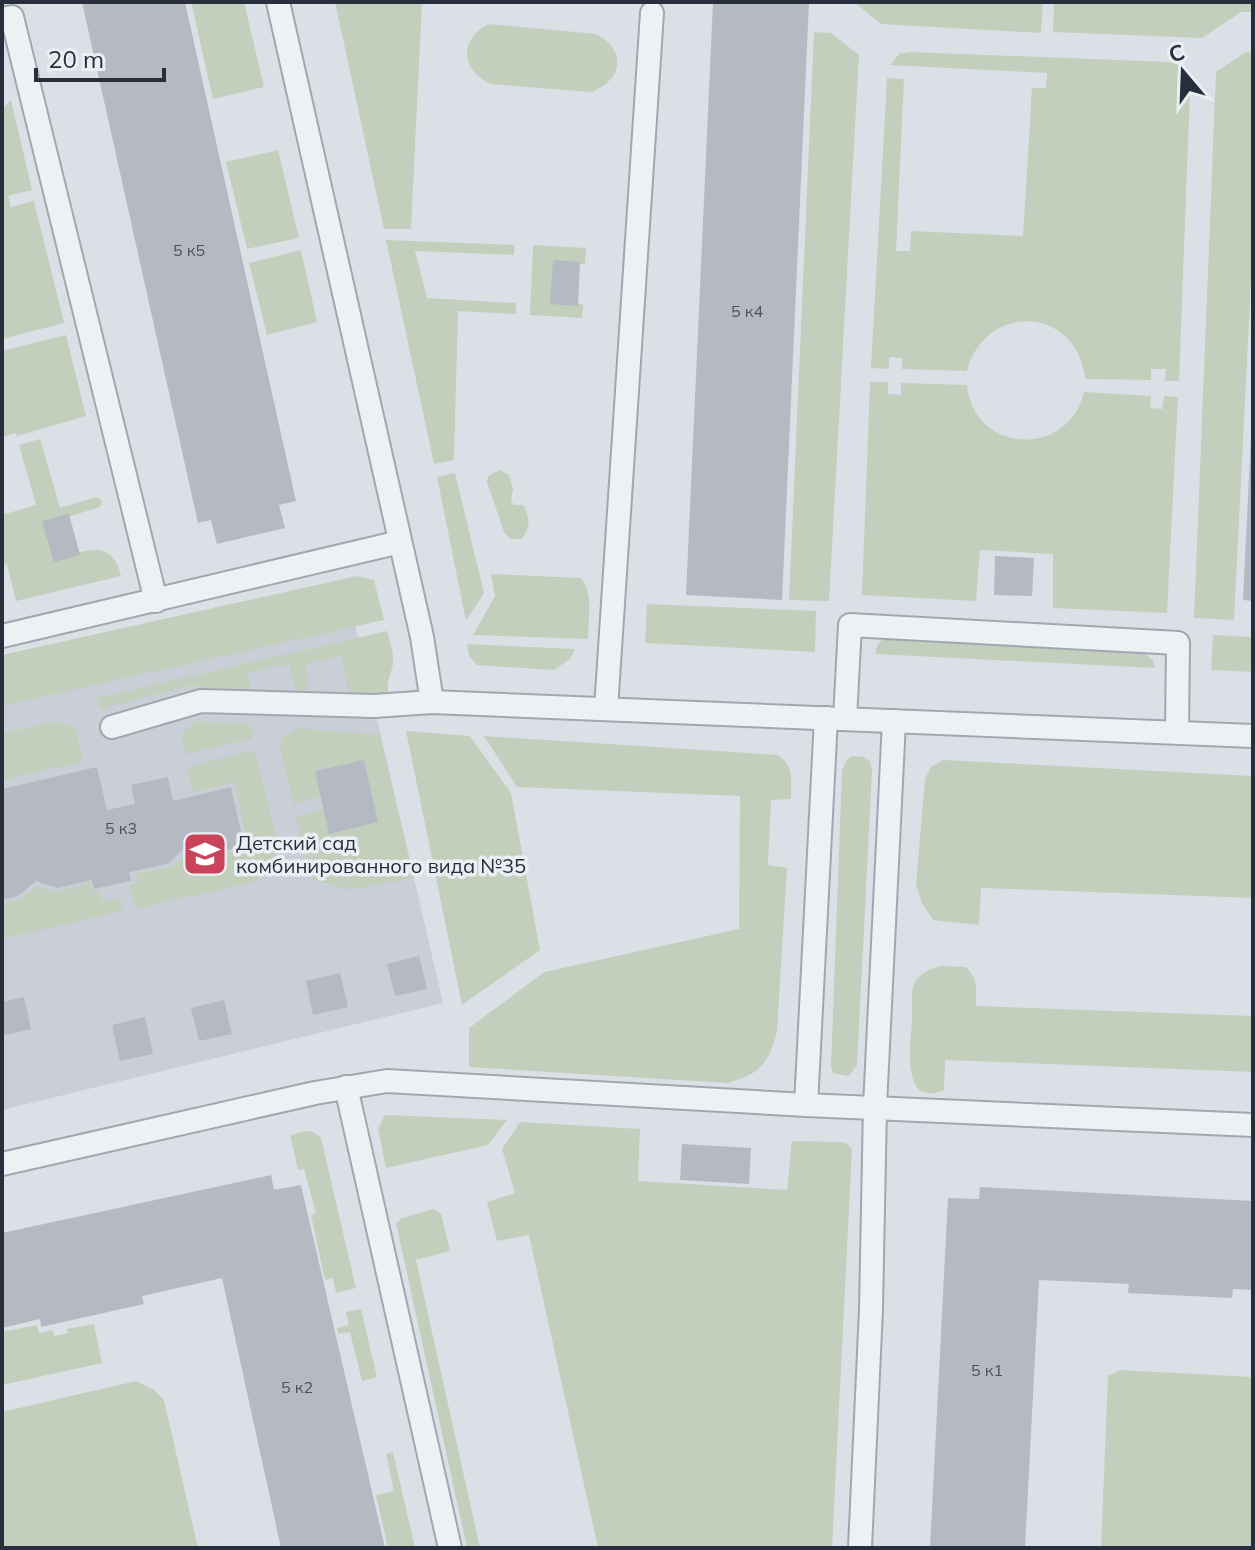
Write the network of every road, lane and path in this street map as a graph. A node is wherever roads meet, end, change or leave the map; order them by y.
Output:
1 (278, 2) edge
2 (652, 13) dead end
3 (2, 19) edge
4 (400, 542) junction
5 (156, 601) junction
6 (2, 636) edge
7 (432, 702) junction
8 (606, 709) junction
9 (835, 718) junction
10 (894, 721) junction
11 (112, 727) dead end
12 (1177, 732) junction
13 (1253, 736) edge
14 (346, 1087) junction
15 (806, 1105) junction
16 (875, 1106) junction
17 (1253, 1125) edge
18 (2, 1164) edge
19 (450, 1548) edge
20 (860, 1548) edge

1 - 4 lane
2 - 8 lane
3 - 5 lane
4 - 5 lane
4 - 7 lane
5 - 6 lane
7 - 8 lane
7 - 11 lane
8 - 9 lane
9 - 10 lane
9 - 12 lane
9 - 15 lane
10 - 12 lane
10 - 16 lane
12 - 13 lane
14 - 15 lane
14 - 18 lane
14 - 19 lane
15 - 16 lane
16 - 17 lane
16 - 20 lane

